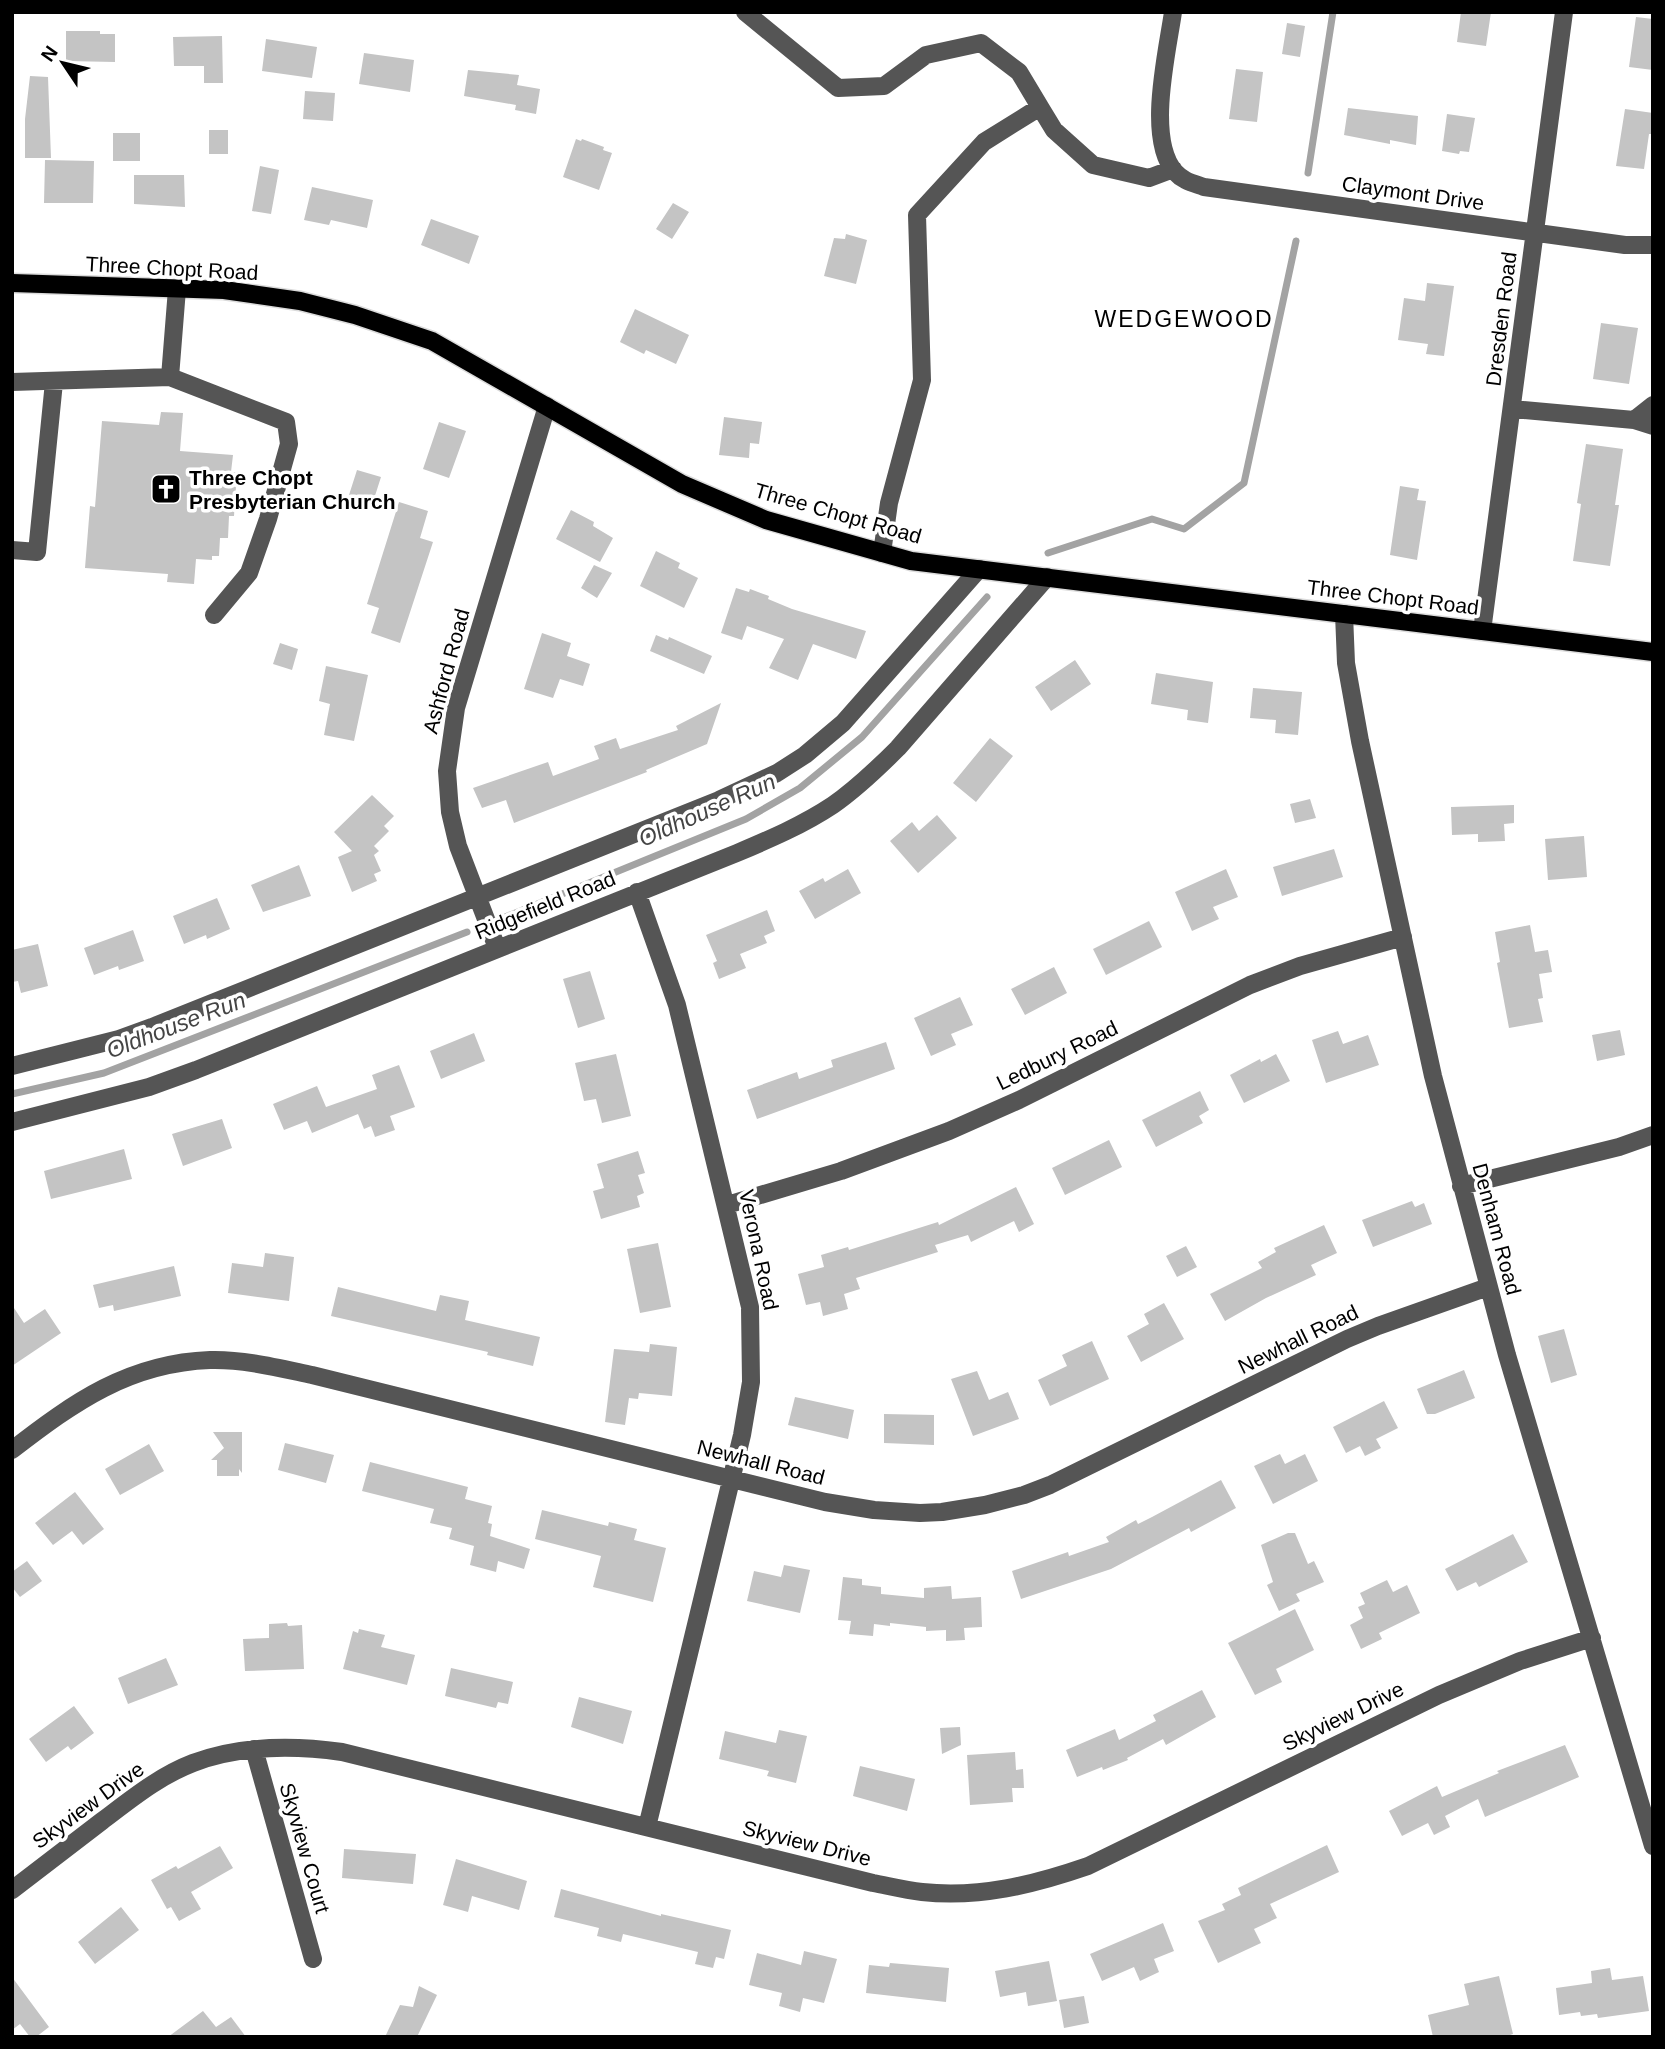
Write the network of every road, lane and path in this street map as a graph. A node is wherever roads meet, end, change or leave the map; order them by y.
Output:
1 (745, 12) edge
2 (1173, 12) edge
3 (1564, 12) edge
4 (1040, 107) junction
5 (1173, 169) junction
6 (1535, 232) junction
7 (1653, 245) edge
8 (12, 283) edge
9 (177, 289) junction
10 (170, 377) junction
11 (12, 382) edge
12 (54, 382) junction
13 (1653, 405) edge
14 (547, 406) junction
15 (1512, 409) junction
16 (1634, 420) junction
17 (1653, 426) edge
18 (12, 550) edge
19 (882, 553) junction
20 (979, 569) junction
21 (1047, 577) junction
22 (1344, 614) junction
23 (214, 615) dead end
24 (1482, 631) junction
25 (1653, 652) edge
26 (637, 892) junction
27 (477, 898) junction
28 (1403, 937) junction
29 (497, 948) junction
30 (12, 1066) edge
31 (12, 1122) edge
32 (1653, 1135) edge
33 (1461, 1186) junction
34 (727, 1205) junction
35 (1488, 1287) junction
36 (12, 1450) edge
37 (732, 1478) junction
38 (1592, 1637) junction
39 (254, 1749) junction
40 (646, 1827) junction
41 (1653, 1846) edge
42 (12, 1890) edge
43 (313, 1959) dead end

1 - 4 street
2 - 5 street
3 - 6 street, Dresden Road
4 - 5 street
4 - 19 street
5 - 6 street, Claymont Drive
6 - 7 street, Claymont Drive
6 - 15 street, Dresden Road
8 - 9 main road, Three Chopt Road
9 - 10 street
9 - 14 main road, Three Chopt Road
10 - 12 street
10 - 23 street
11 - 12 street
12 - 18 street
13 - 16 street
14 - 19 main road, Three Chopt Road
14 - 27 street, Ashford Road
15 - 16 street
15 - 24 street, Dresden Road
16 - 17 street
19 - 20 main road, Three Chopt Road
20 - 21 main road, Three Chopt Road
20 - 27 street, Ridgefield Road
21 - 22 main road, Three Chopt Road
21 - 26 street, Ridgefield Road
22 - 24 main road, Three Chopt Road
22 - 28 street, Denham Road
24 - 25 main road, Three Chopt Road
26 - 29 street, Ridgefield Road
26 - 34 street, Verona Road
27 - 29 street, Ashford Road
27 - 30 street, Ridgefield Road
28 - 33 street, Denham Road
28 - 34 street, Ledbury Road
29 - 31 street, Ridgefield Road
32 - 33 street
33 - 35 street, Denham Road
34 - 37 street, Verona Road
35 - 37 street, Newhall Road
35 - 38 street, Denham Road
36 - 37 street, Newhall Road
37 - 40 street, Verona Road
38 - 40 street, Skyview Drive
38 - 41 street, Denham Road
39 - 40 street, Skyview Drive
39 - 42 street, Skyview Drive
39 - 43 street, Skyview Court

